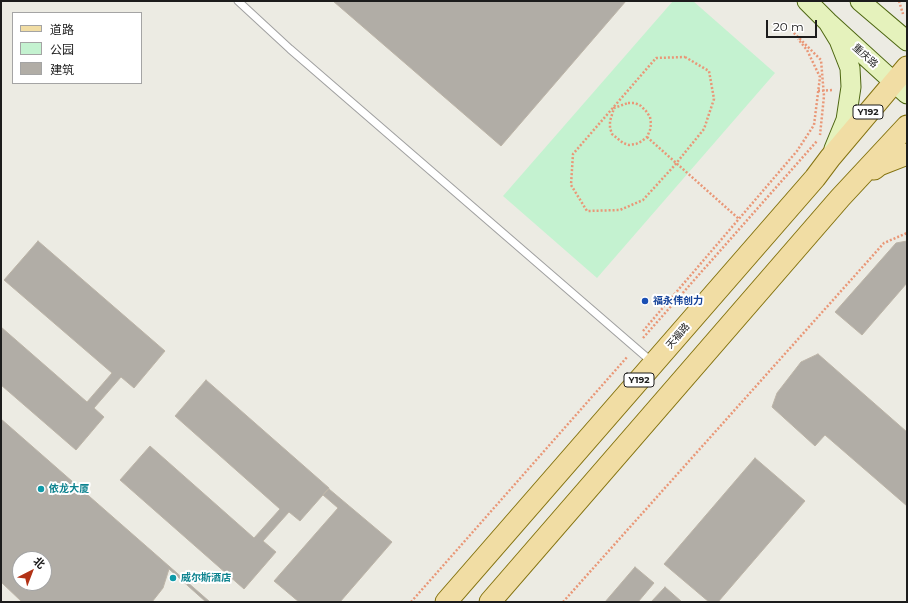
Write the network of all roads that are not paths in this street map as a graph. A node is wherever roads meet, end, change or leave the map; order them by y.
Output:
1 (238, 1) edge
2 (807, 1) edge
3 (860, 1) edge
4 (828, 22) junction
5 (907, 41) edge
6 (902, 81) edge
7 (907, 126) edge
8 (907, 154) edge
9 (830, 158) junction
10 (860, 178) junction
11 (654, 364) junction
12 (446, 602) edge
13 (490, 602) edge

1 - 11 lane
2 - 4 main road, 重庆路
3 - 5 main road
4 - 6 main road, 重庆路
4 - 9 main road, Y192
6 - 9 main road, 天福路 / Y192
7 - 10 main road
8 - 10 main road
9 - 11 main road, 天福路 / Y192
10 - 13 main road
11 - 12 main road, 天福路 / Y192

